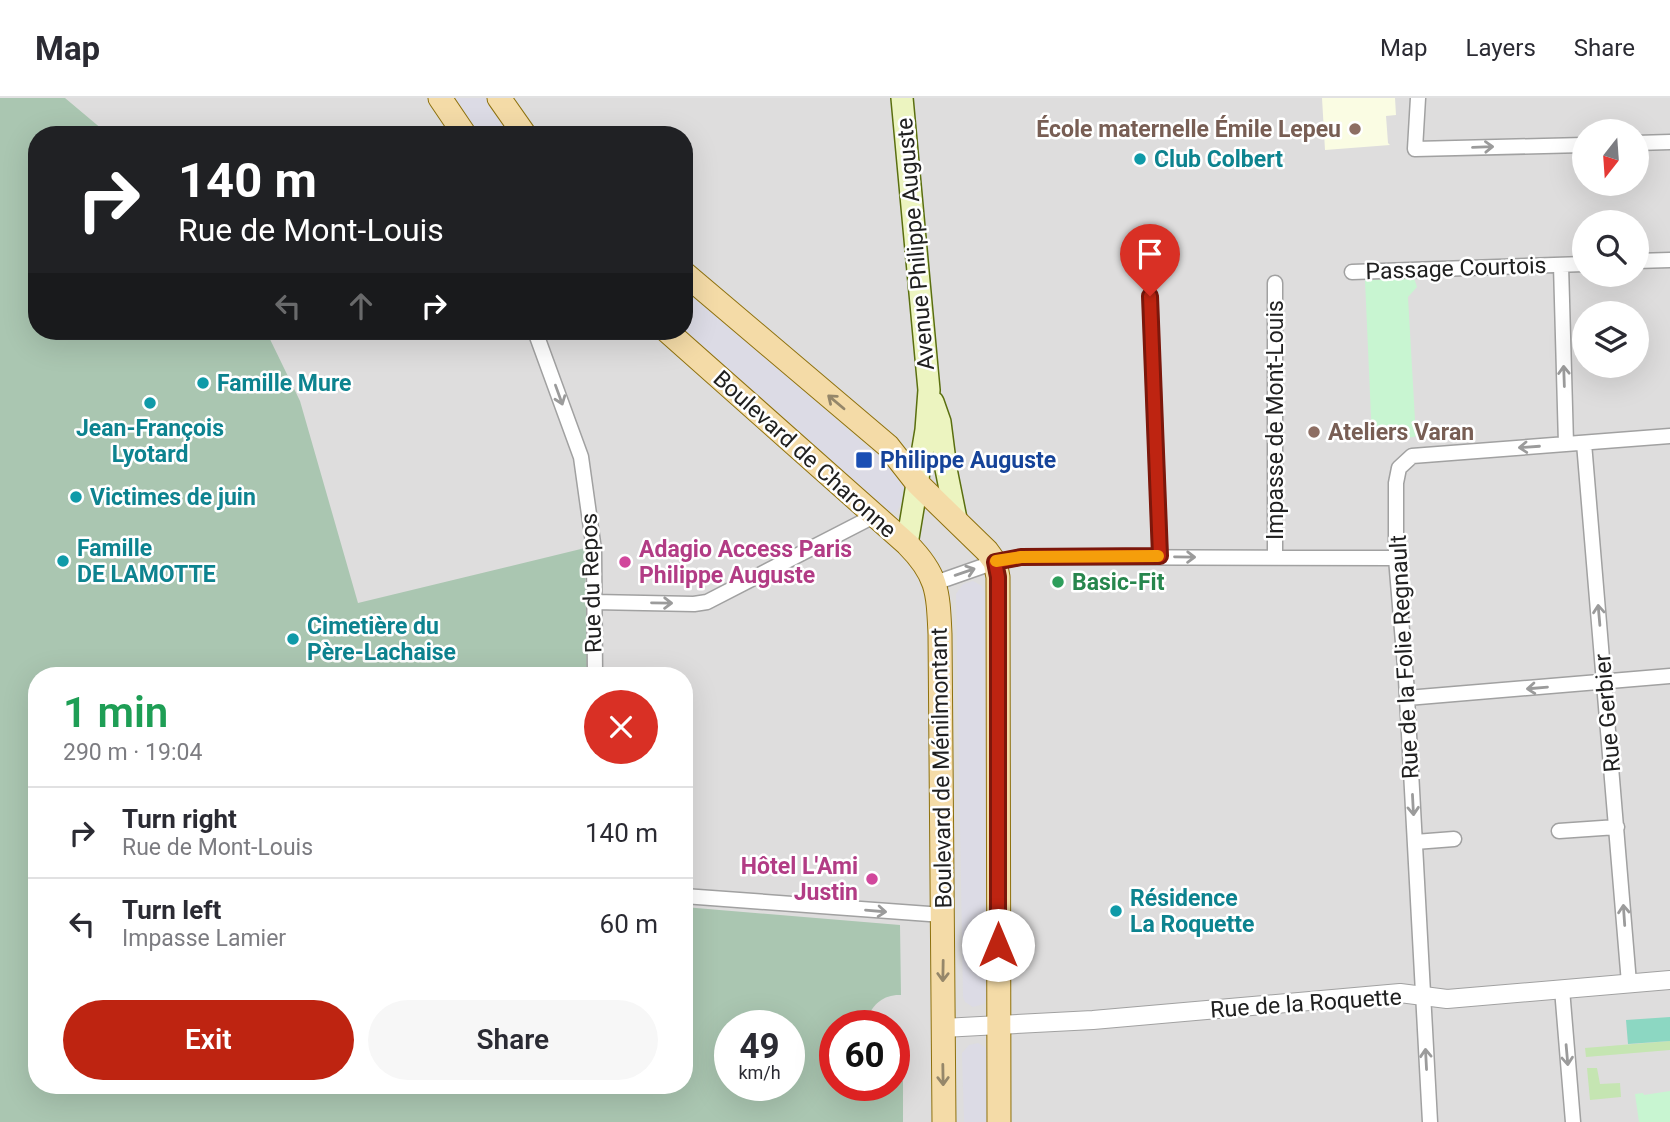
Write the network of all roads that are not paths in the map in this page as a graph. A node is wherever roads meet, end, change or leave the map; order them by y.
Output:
1 (440, 98) edge
2 (499, 98) edge
3 (902, 98) edge
4 (1418, 98) edge
5 (459, 126) edge
6 (518, 126) edge
7 (1670, 142) edge
8 (1649, 143) edge
9 (1572, 145) edge
10 (1670, 260) edge
11 (1649, 261) edge
12 (1572, 264) edge
13 (1560, 265) junction
14 (1352, 272) dead end
15 (693, 281) edge
16 (1275, 283) dead end
17 (1150, 296) dead end
18 (538, 340) edge
19 (677, 340) edge
20 (929, 390) junction
21 (1670, 436) edge
22 (1584, 443) junction
23 (1566, 444) junction
24 (917, 483) junction
25 (874, 516) junction
26 (956, 519) junction
27 (907, 544) junction
28 (1160, 556) junction
29 (1275, 558) junction
30 (1396, 558) junction
31 (995, 562) junction
32 (935, 583) junction
33 (594, 602) junction
34 (595, 667) edge
35 (1670, 676) edge
36 (1605, 682) junction
37 (1406, 698) junction
38 (1617, 827) junction
39 (1559, 831) dead end
40 (1454, 839) dead end
41 (1415, 842) junction
42 (693, 897) edge
43 (943, 915) junction
44 (1670, 980) edge
45 (1629, 984) junction
46 (1562, 989) junction
47 (1423, 997) junction
48 (998, 1026) junction
49 (943, 1028) junction
50 (944, 1122) edge
51 (999, 1122) edge
52 (1430, 1122) edge
53 (1573, 1122) edge

1 - 5 main road
2 - 6 main road
3 - 20 main road, Avenue Philippe Auguste
4 -> 9 street
7 - 8 street
10 - 11 street
12 - 13 street, Passage Courtois
13 - 14 street, Passage Courtois
23 -> 13 street, Passage Courtois
24 -> 15 main road
16 - 29 street, Impasse de Mont-Louis
17 - 28 street
18 -> 33 street, Rue du Repos
19 - 25 main road, Boulevard de Charonne
20 - 24 main road, Avenue Philippe Auguste
20 - 26 main road, Avenue Philippe Auguste
21 - 22 street, Rue de la Folie Regnault
22 - 23 street, Rue de la Folie Regnault
36 -> 22 street, Rue Gerbier
23 -> 30 street, Rue de la Folie Regnault
24 - 26 main road
24 - 27 main road, Avenue Philippe Auguste
25 - 27 main road, Boulevard de Charonne
33 -> 25 street
26 - 31 main road
27 - 32 main road, Boulevard de Charonne
28 -> 29 street
28 - 31 street
29 - 30 street
30 - 37 street, Rue de la Folie Regnault
32 -> 31 street
31 - 48 main road
32 - 43 main road, Boulevard de Ménilmontant
33 - 34 street, Rue du Repos
35 - 36 street
36 -> 37 street
36 - 38 street, Rue Gerbier
37 -> 41 street, Rue de la Folie Regnault
38 - 39 street
45 -> 38 street, Rue Gerbier
40 - 41 street
41 - 47 street, Rue de la Folie Regnault
42 -> 43 street
43 -> 49 main road, Boulevard de Ménilmontant
44 - 45 street, Rue de la Roquette
45 - 46 street, Rue de la Roquette
46 - 47 street, Rue de la Roquette
46 -> 53 street
47 - 48 street, Rue de la Roquette
52 -> 47 street, Rue de la Folie Regnault
48 - 49 street, Rue de la Roquette
48 - 51 main road
49 -> 50 main road, Boulevard de Ménilmontant

